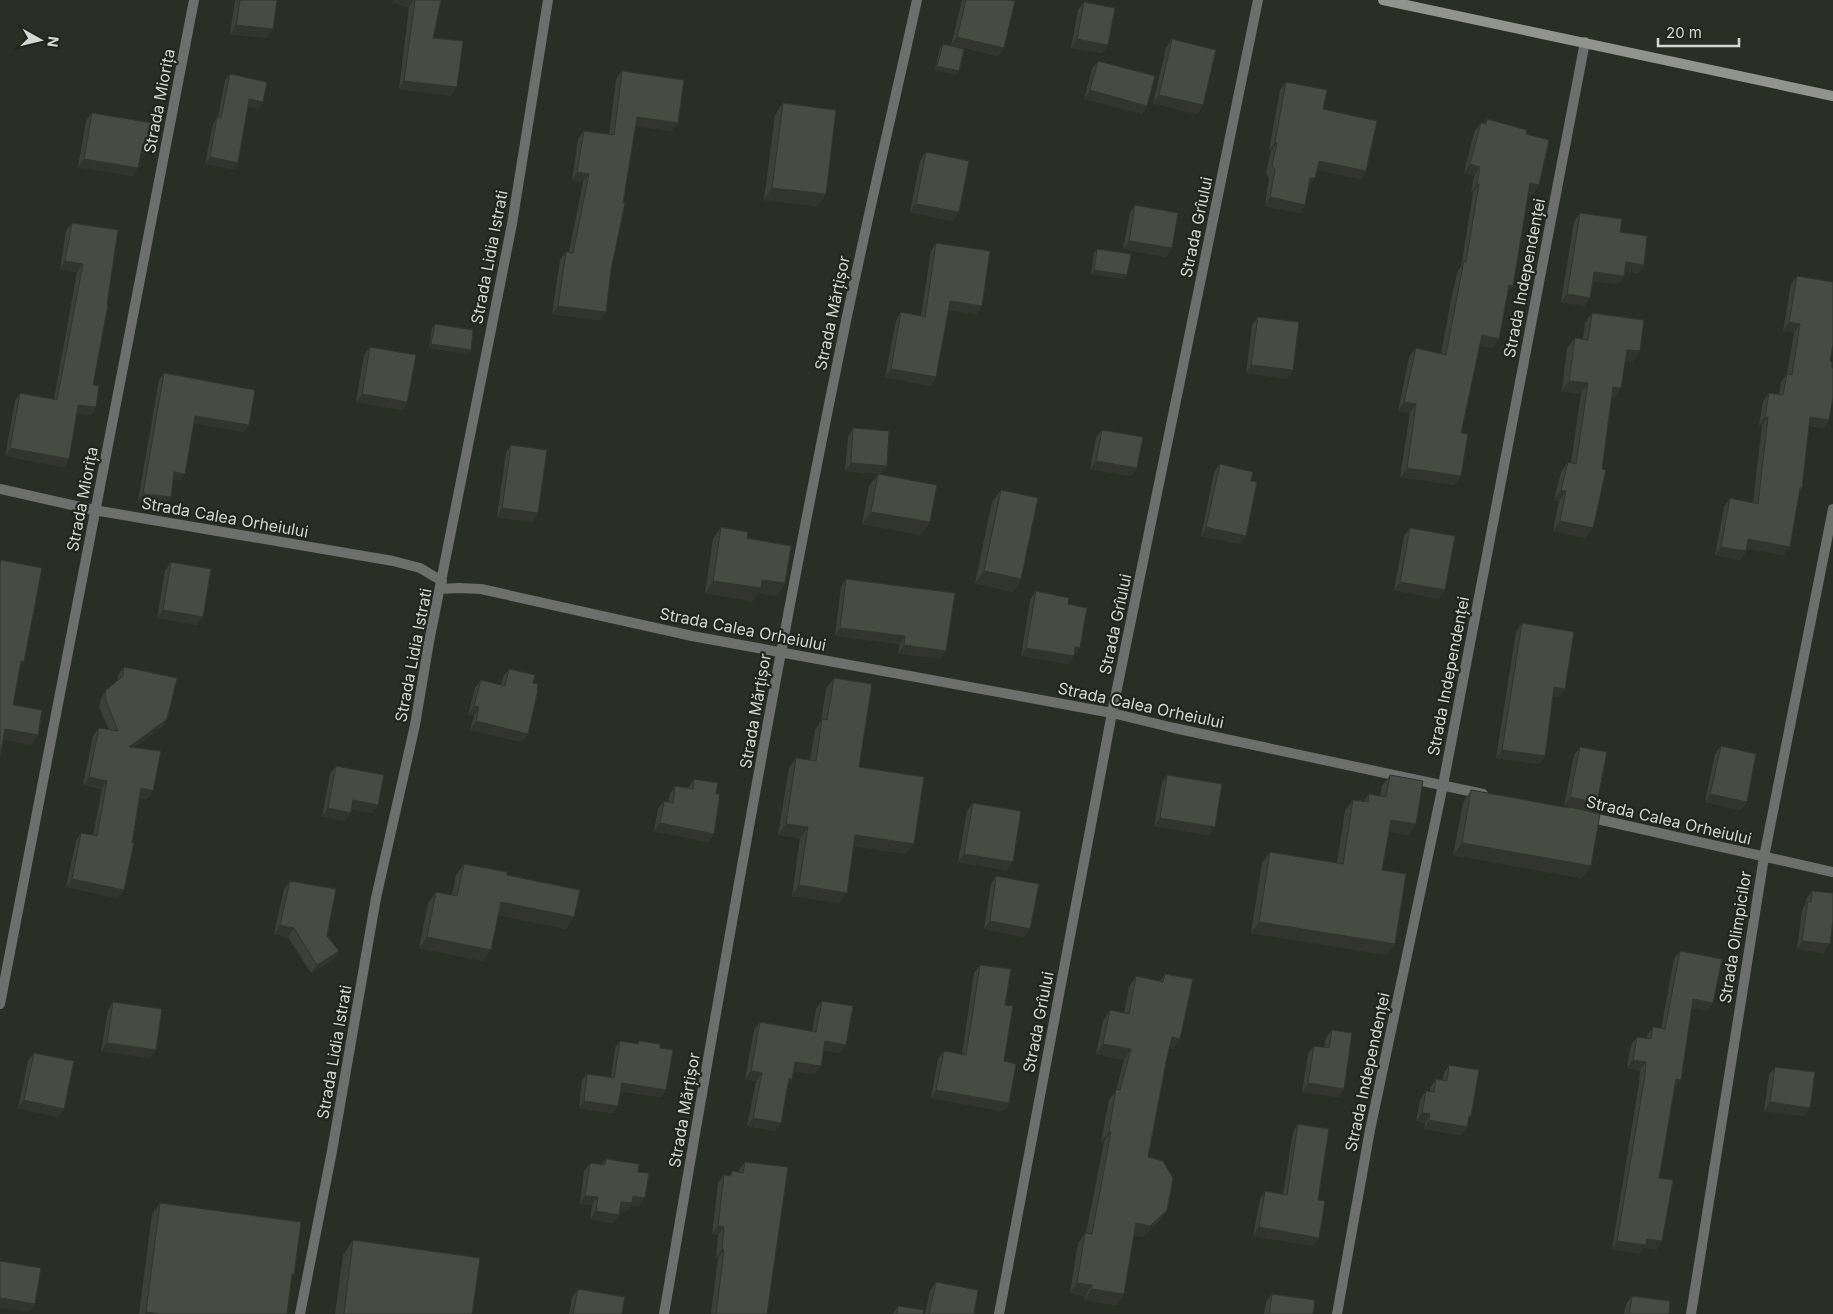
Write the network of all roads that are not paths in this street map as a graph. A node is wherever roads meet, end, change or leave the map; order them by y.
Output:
1 (194, 0) edge
2 (548, 0) edge
3 (917, 0) edge
4 (1258, 0) edge
5 (1383, 0) edge
6 (1585, 42) junction
7 (1833, 96) edge
8 (0, 489) edge
9 (1833, 509) edge
10 (94, 510) junction
11 (441, 585) junction
12 (781, 652) junction
13 (1112, 713) junction
14 (1443, 785) junction
15 (1492, 796) edge
16 (1579, 815) edge
17 (1764, 857) junction
18 (1833, 872) edge
19 (0, 1004) edge
20 (300, 1314) edge
21 (664, 1314) edge
22 (998, 1314) edge
23 (1338, 1314) edge
24 (1691, 1314) edge

1 - 10 street, Strada Miorița
2 - 11 street, Strada Lidia Istrati
3 - 12 street, Strada Mărțișor
4 - 13 street, Strada Grîului
5 - 6 street
6 - 7 street
6 - 14 street, Strada Independenței
8 - 10 street, Strada Calea Orheiului
9 - 17 street, Strada Olimpicilor
10 - 11 street, Strada Calea Orheiului
10 - 19 street, Strada Miorița
11 - 12 street, Strada Calea Orheiului
11 - 20 street, Strada Lidia Istrati
12 - 13 street, Strada Calea Orheiului
12 - 21 street, Strada Mărțișor
13 - 14 street, Strada Calea Orheiului
13 - 22 street, Strada Grîului
14 - 15 street, Strada Calea Orheiului
14 - 23 street, Strada Independenței
16 - 17 street, Strada Calea Orheiului
17 - 18 street, Strada Calea Orheiului
17 - 24 street, Strada Olimpicilor

